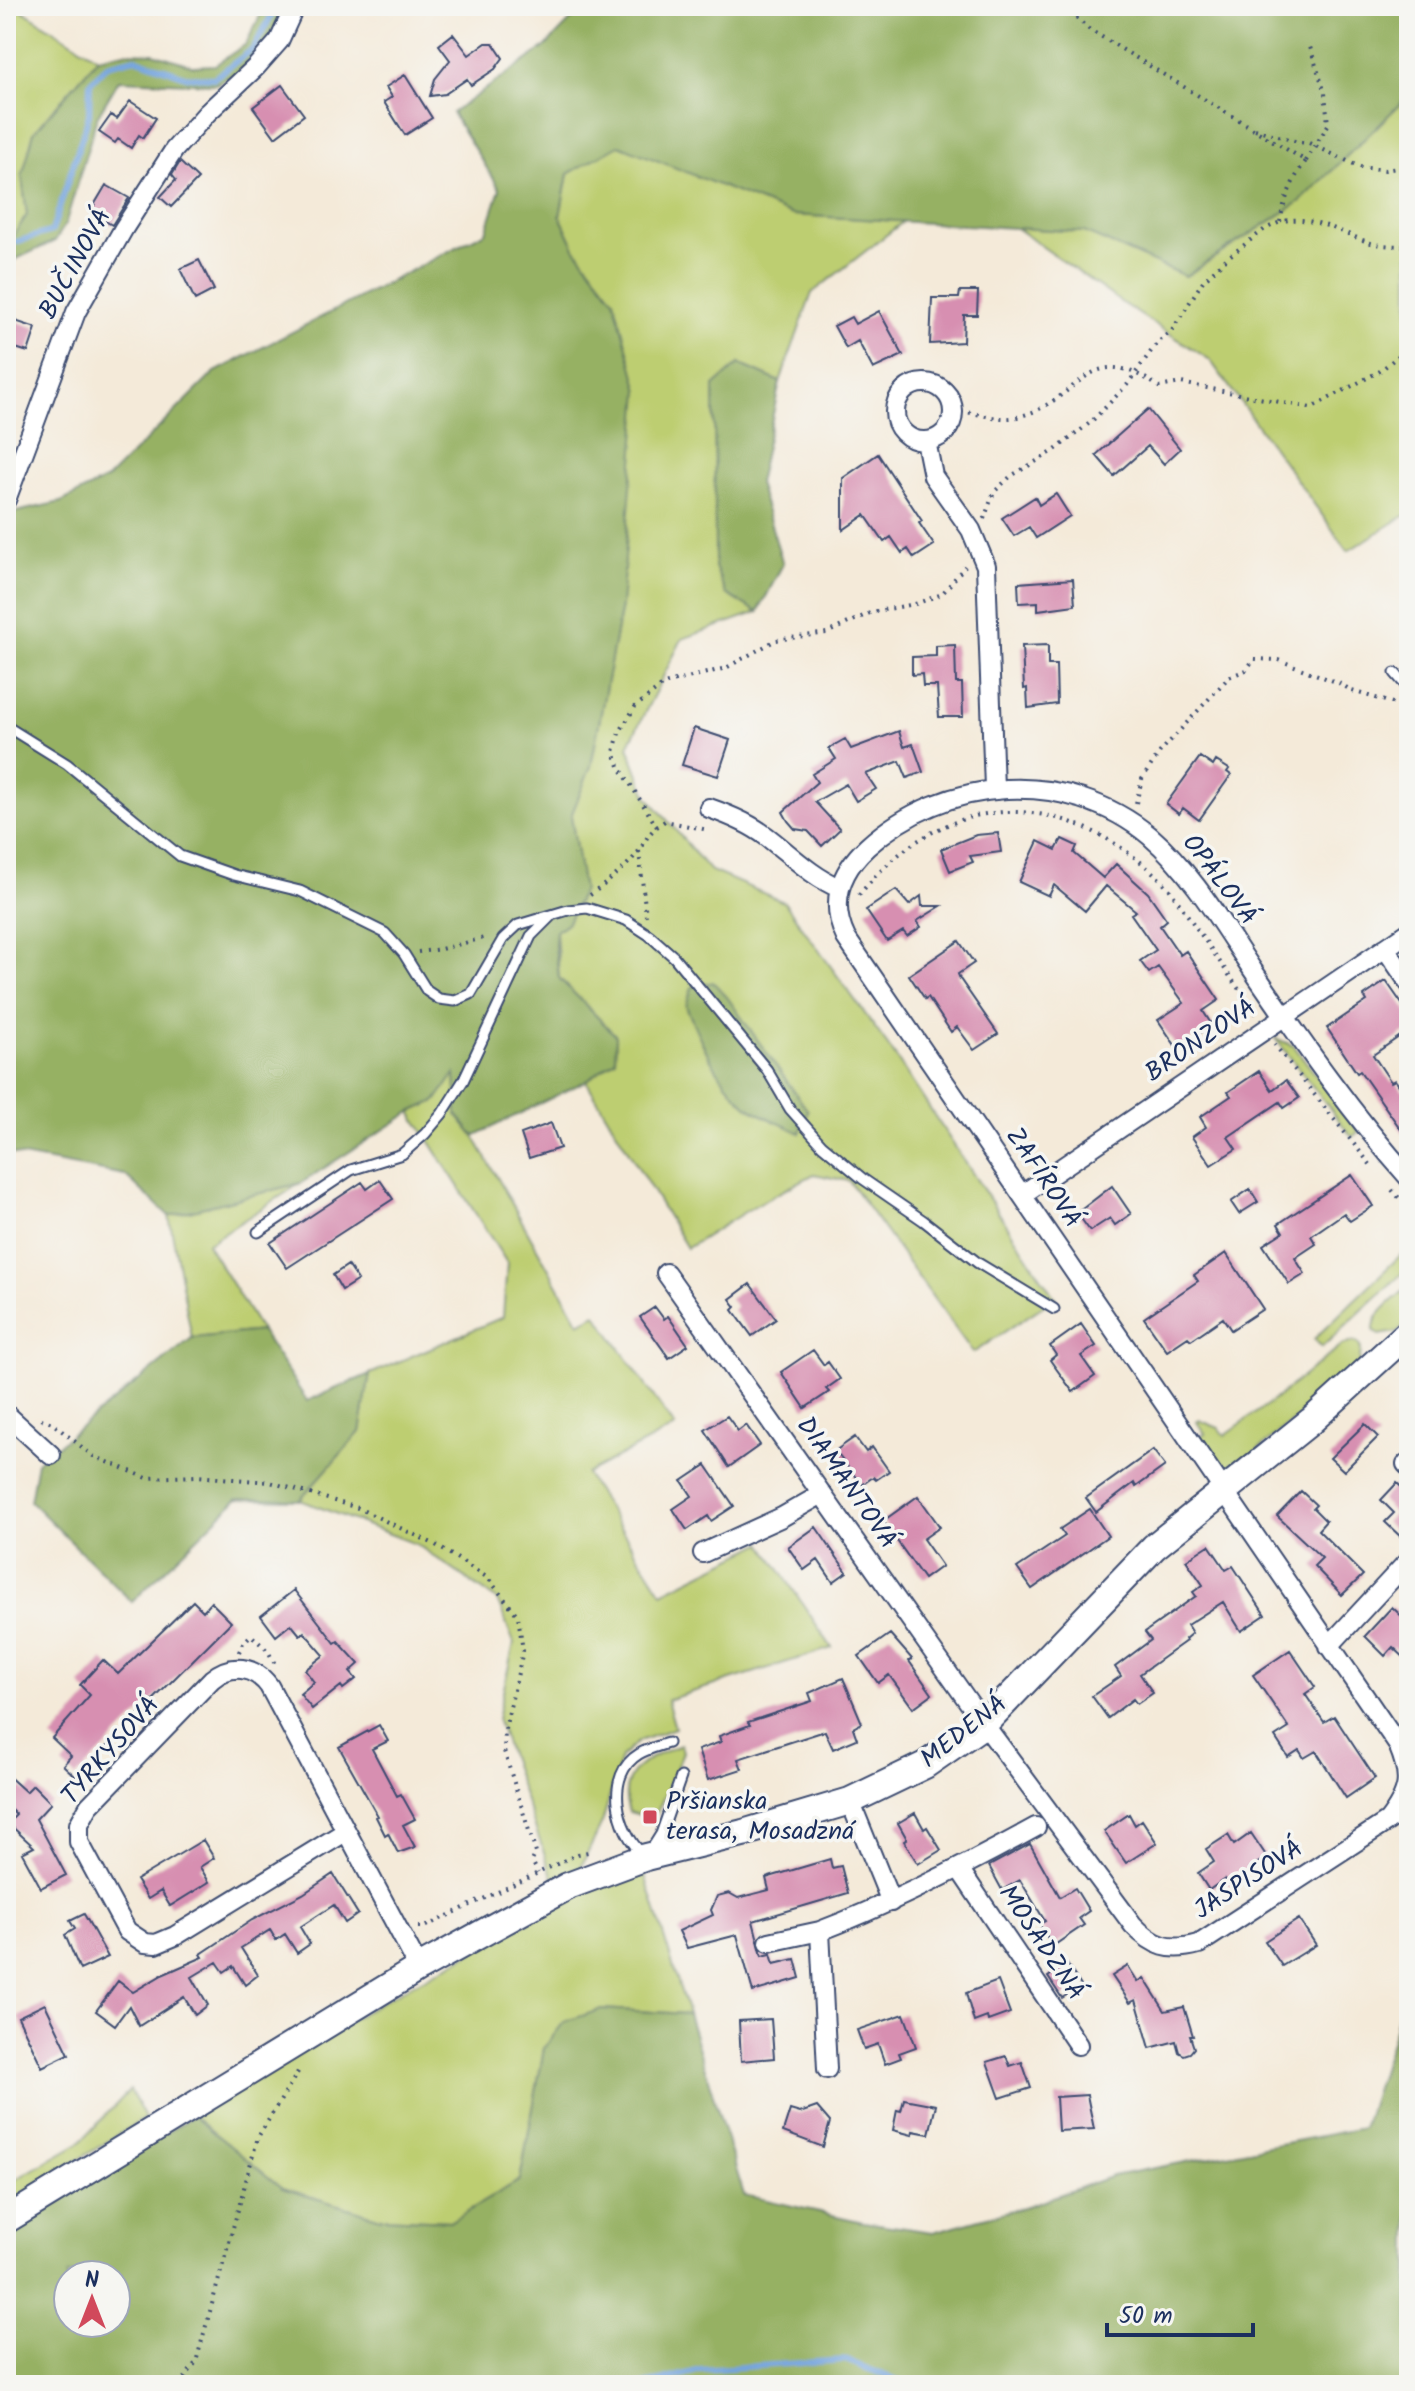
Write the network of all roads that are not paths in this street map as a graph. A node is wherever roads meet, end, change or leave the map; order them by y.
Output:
1 (295, 6) edge
2 (926, 441) junction
3 (6, 500) edge
4 (1395, 673) dead end
5 (1409, 689) edge
6 (6, 726) edge
7 (994, 788) junction
8 (709, 808) dead end
9 (839, 888) junction
10 (550, 917) junction
11 (1409, 932) edge
12 (1385, 948) junction
13 (1409, 983) edge
14 (1284, 1016) junction
15 (1409, 1178) edge
16 (1023, 1194) junction
17 (258, 1232) dead end
18 (666, 1273) dead end
19 (1054, 1309) dead end
20 (1409, 1332) edge
21 (15, 1422) edge
22 (51, 1455) dead end
23 (1224, 1490) junction
24 (822, 1494) junction
25 (703, 1553) dead end
26 (1409, 1560) edge
27 (1329, 1646) junction
28 (984, 1724) junction
29 (668, 1743) dead end
30 (681, 1777) dead end
31 (850, 1801) junction
32 (1036, 1827) dead end
33 (345, 1832) junction
34 (646, 1857) junction
35 (960, 1870) junction
36 (891, 1902) junction
37 (820, 1931) junction
38 (769, 1942) dead end
39 (419, 1968) junction
40 (1078, 2045) dead end
41 (827, 2069) dead end
42 (6, 2220) edge

1 - 3 street, BUČINOVÁ
2 - 2 street
2 - 7 street
4 - 5 lane
6 - 10 lane
7 - 9 street, OPÁLOVÁ
7 - 14 street, OPÁLOVÁ
8 - 9 street
9 - 16 street, ZAFÍROVÁ
10 - 17 lane
10 - 19 lane
11 - 12 street, BRONZOVÁ
12 - 13 street
12 - 14 street, BRONZOVÁ
14 - 15 street, OPÁLOVÁ
14 - 16 street, BRONZOVÁ
16 - 23 street, ZAFÍROVÁ
18 - 24 street, DIAMANTOVÁ
20 - 23 street, MEDENÁ
21 - 22 street
23 - 27 street, JASPISOVÁ
23 - 28 street, MEDENÁ
24 - 25 street
24 - 28 street, DIAMANTOVÁ
26 - 27 street
27 - 28 street, JASPISOVÁ
28 - 31 street, MEDENÁ
29 - 34 lane
30 - 34 lane
31 - 34 street, MEDENÁ
31 - 36 street
32 - 35 street, MOSADZNÁ
33 - 33 street, TYRKYSOVÁ
33 - 39 street
34 - 39 street, MEDENÁ
35 - 36 street, MOSADZNÁ
35 - 40 street, MOSADZNÁ
36 - 37 street, MOSADZNÁ
37 - 38 street, MOSADZNÁ
37 - 41 street
39 - 42 street, MEDENÁ

